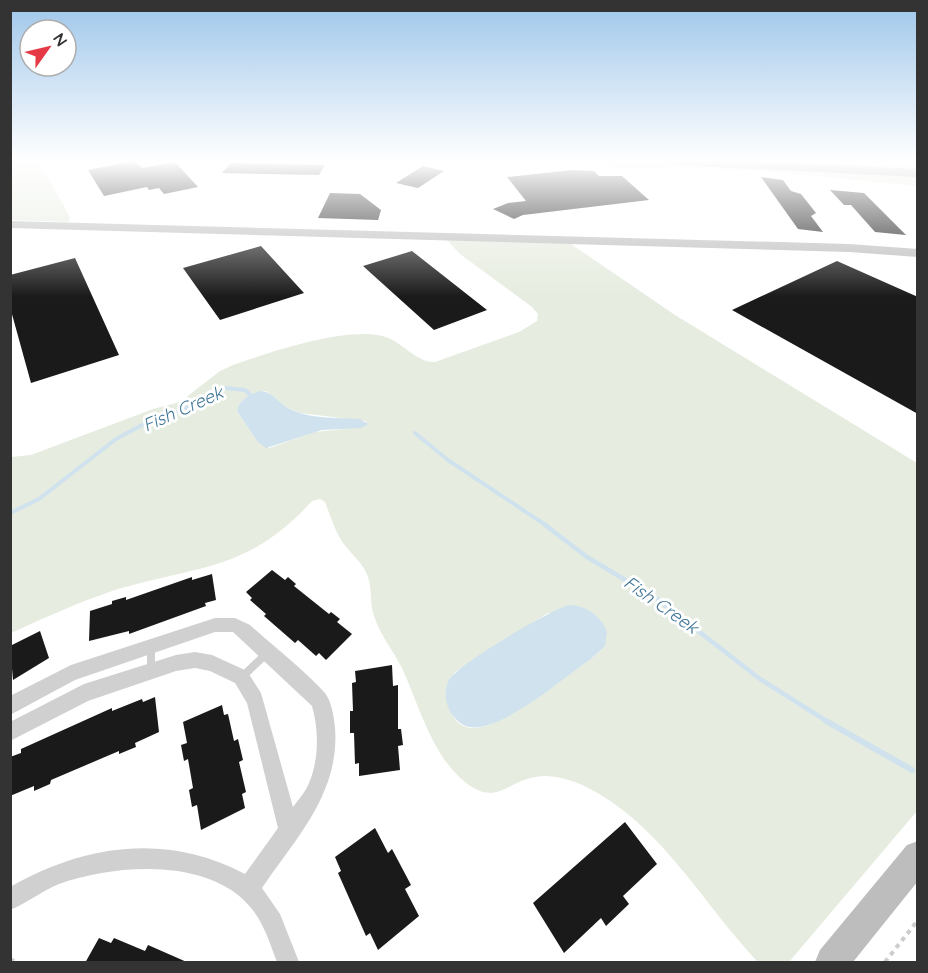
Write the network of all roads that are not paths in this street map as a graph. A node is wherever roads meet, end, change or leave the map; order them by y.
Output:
1 (10, 224) edge
2 (918, 253) edge
3 (150, 646) junction
4 (268, 652) junction
5 (151, 671) junction
6 (241, 677) junction
7 (10, 706) edge
8 (10, 732) edge
9 (289, 829) junction
10 (918, 855) edge
11 (248, 889) junction
12 (10, 899) edge
13 (288, 963) edge
14 (832, 963) edge

1 - 2 street
3 - 4 street
3 - 5 lane
3 - 7 street
4 - 6 lane
4 - 9 street
5 - 6 street
5 - 8 street
6 - 9 street
9 - 11 street
10 - 14 street
11 - 12 street
11 - 13 street

